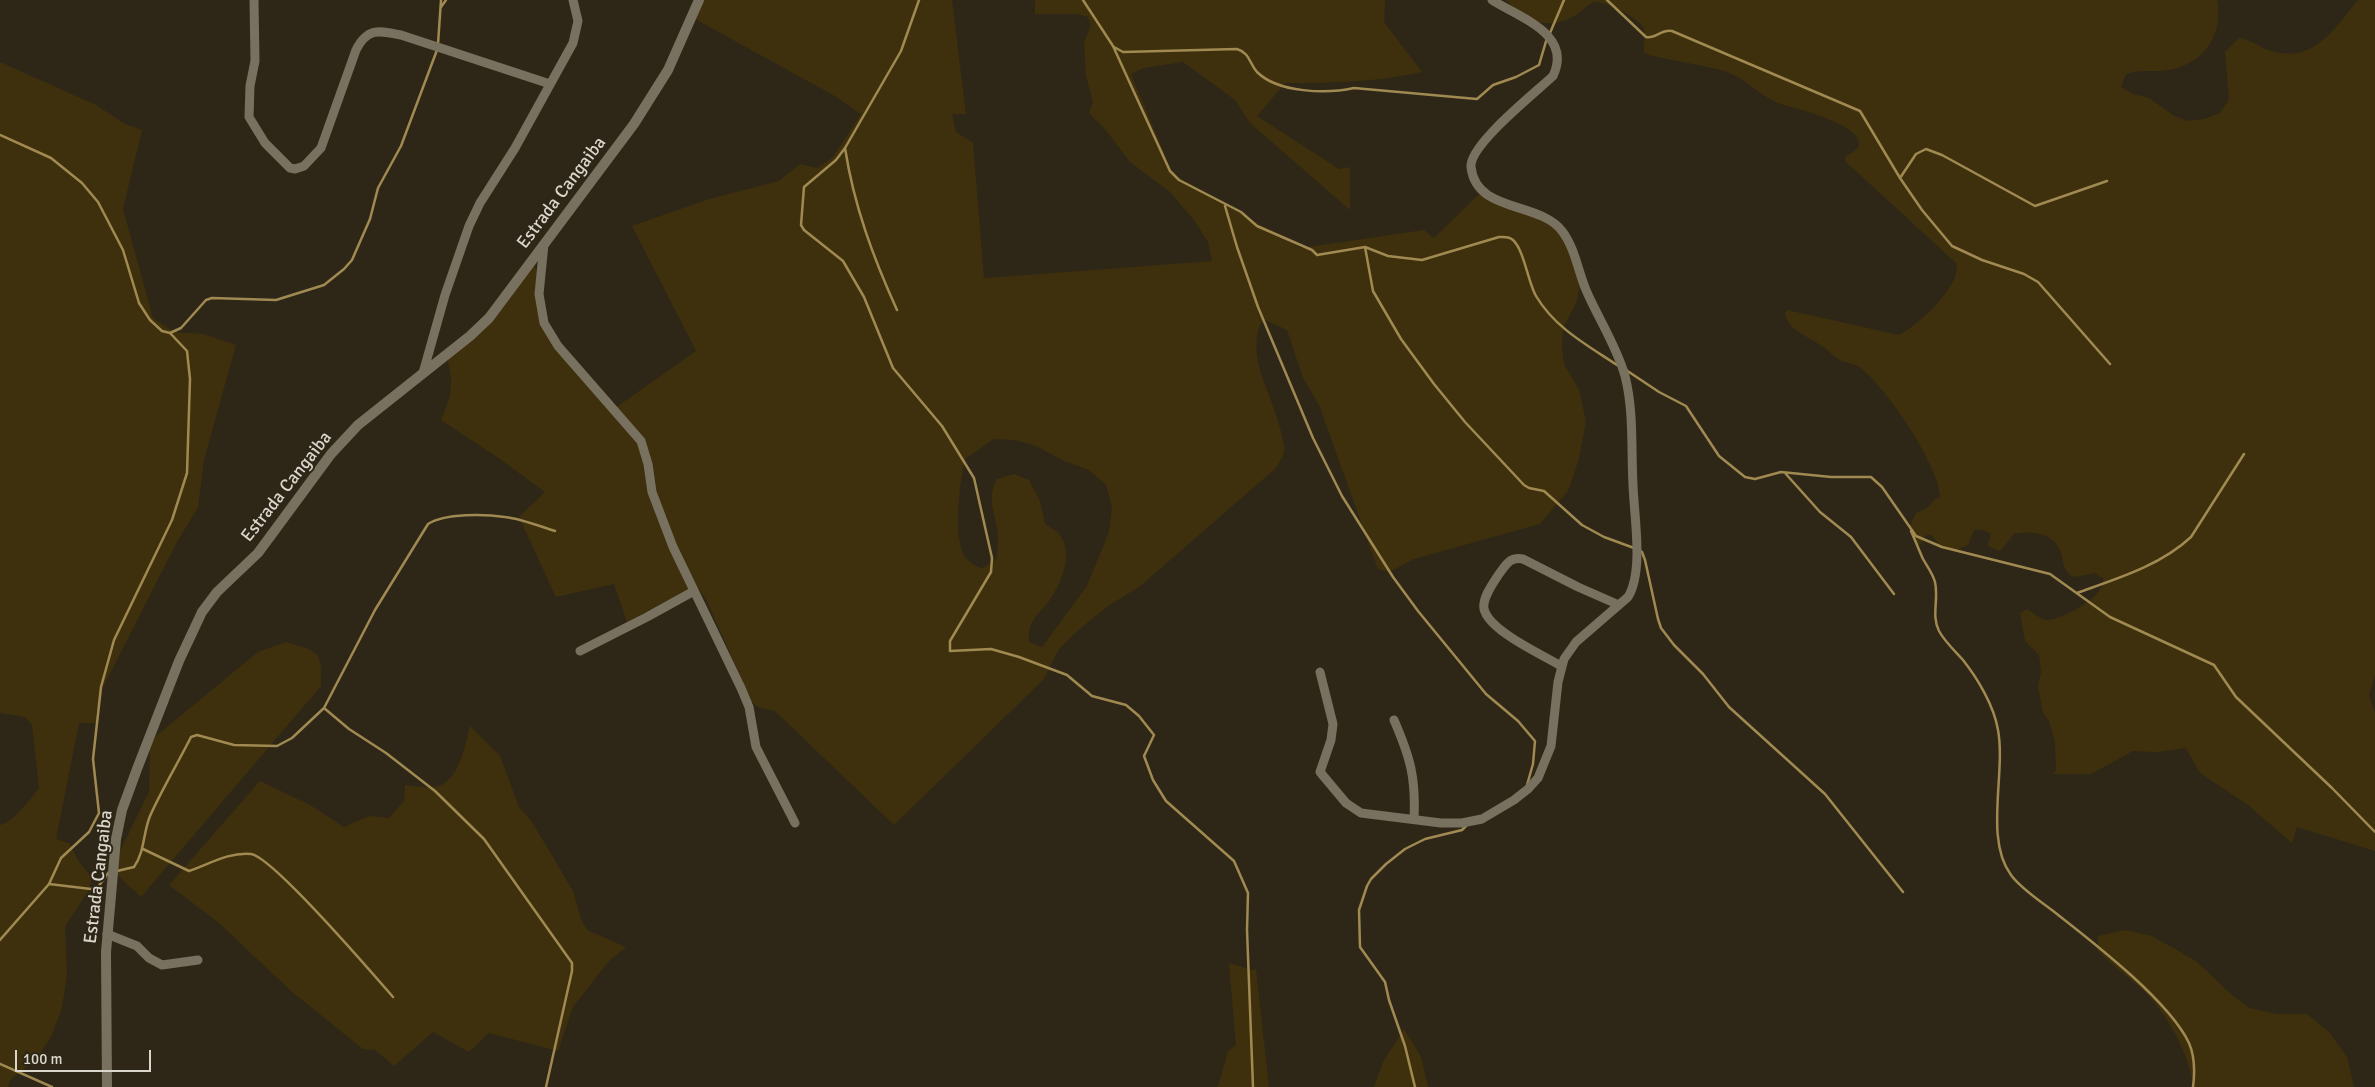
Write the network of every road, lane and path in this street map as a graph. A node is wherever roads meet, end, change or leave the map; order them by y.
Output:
1 (254, 0) edge
2 (573, 0) edge
3 (699, 0) edge
4 (1492, 0) edge
5 (550, 84) junction
6 (544, 243) junction
7 (423, 373) junction
8 (694, 591) junction
9 (1620, 605) junction
10 (580, 651) dead end
11 (1561, 666) junction
12 (1320, 672) dead end
13 (1394, 720) dead end
14 (1414, 819) junction
15 (795, 823) dead end
16 (107, 934) junction
17 (198, 960) dead end
18 (107, 1087) edge

1 - 5 street
2 - 5 street
3 - 6 street, Estrada Cangaiba
4 - 9 street
5 - 7 street
6 - 7 street, Estrada Cangaiba
6 - 8 street
7 - 16 street, Estrada Cangaiba
8 - 10 street
8 - 15 street
9 - 11 street
9 - 11 street
11 - 14 street
12 - 14 street
13 - 14 street
16 - 17 street
16 - 18 street, Estrada Cangaiba

